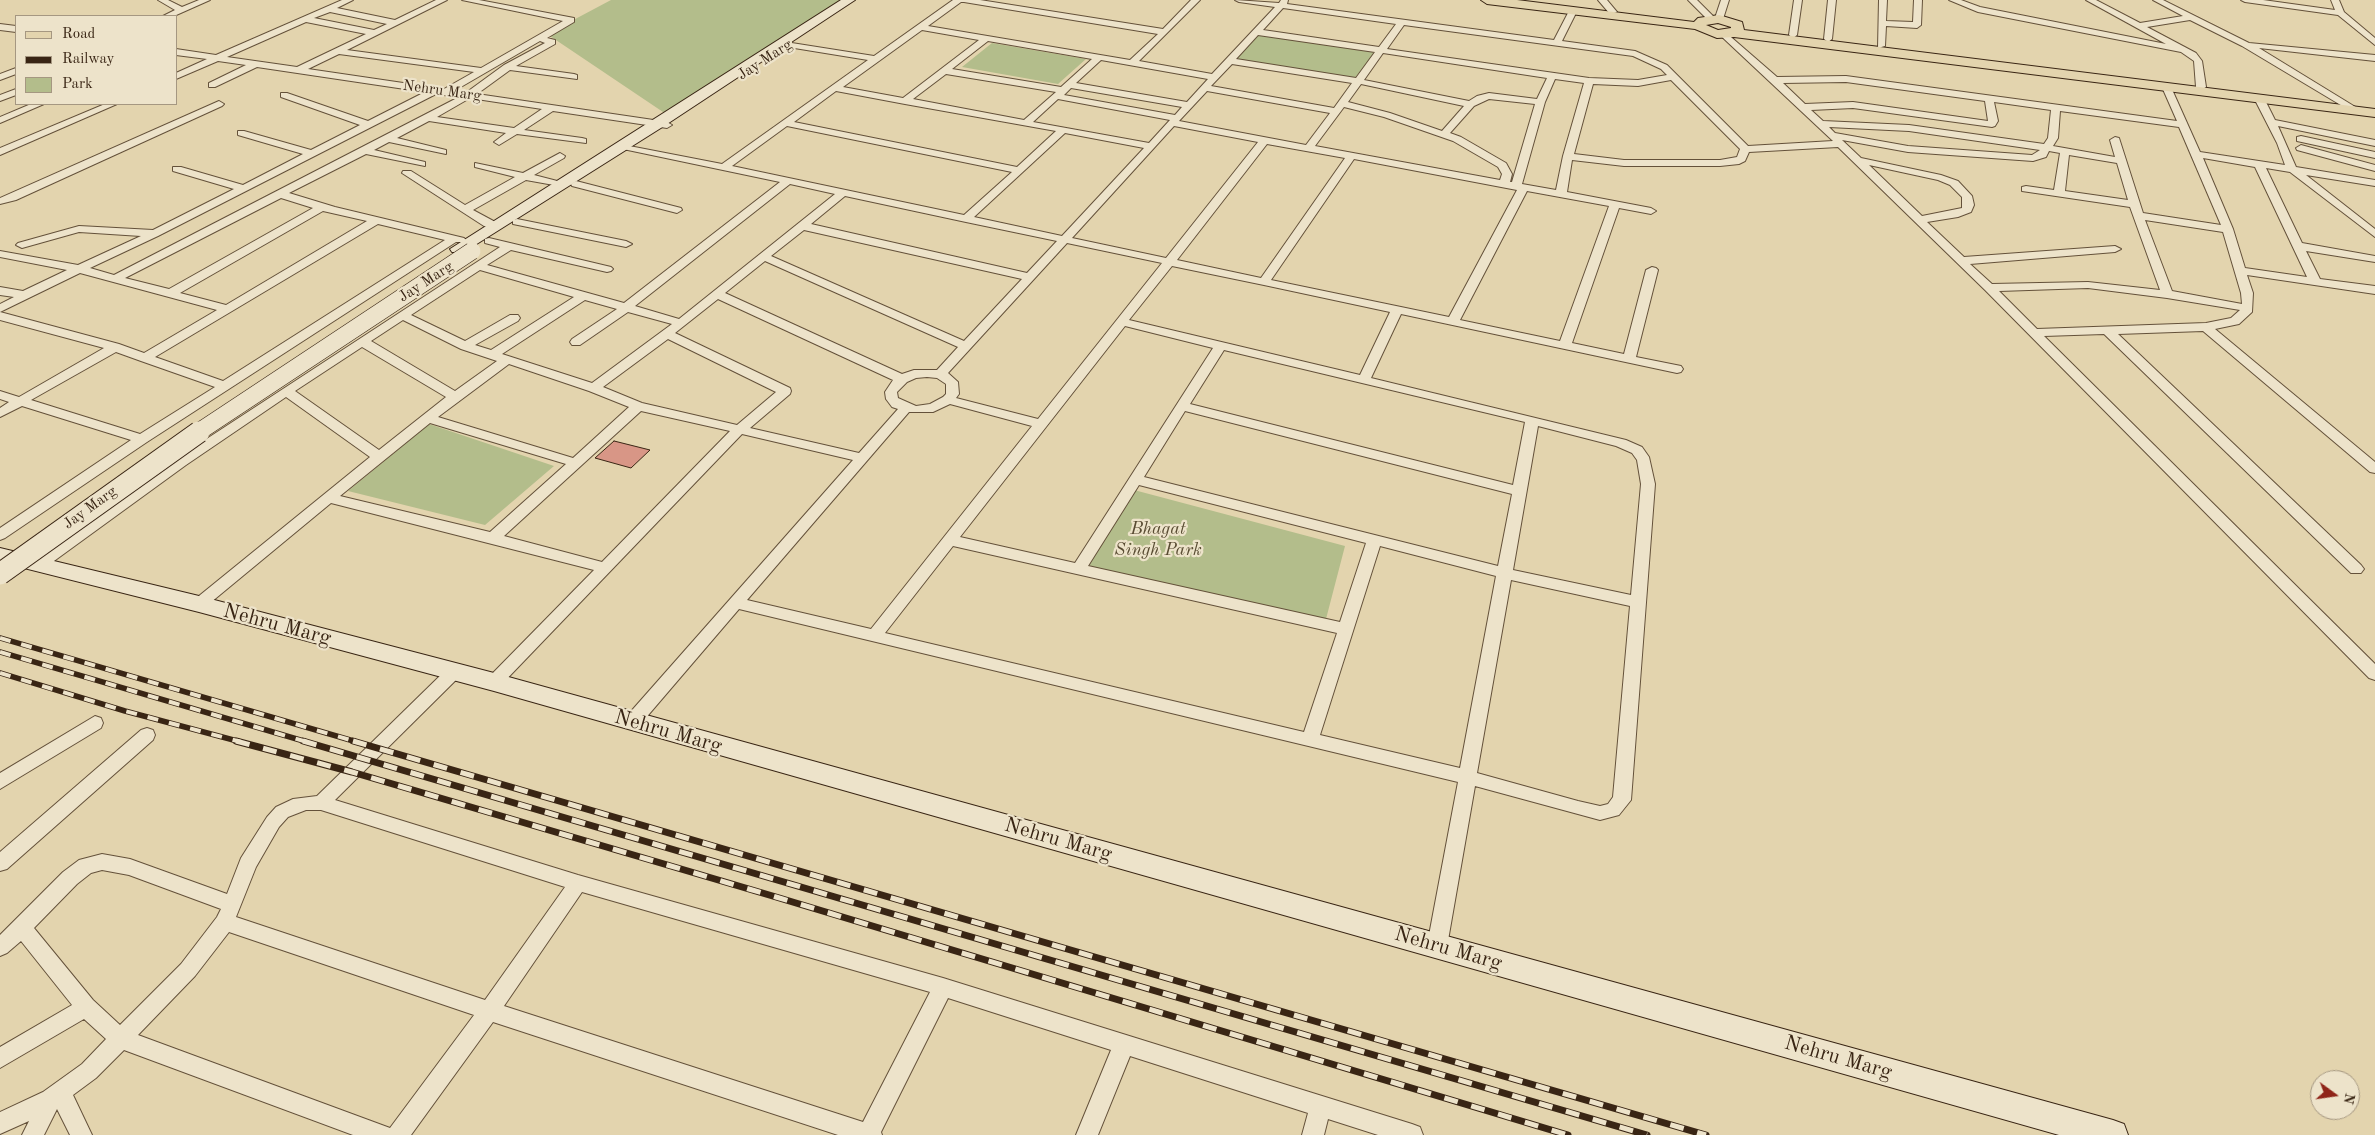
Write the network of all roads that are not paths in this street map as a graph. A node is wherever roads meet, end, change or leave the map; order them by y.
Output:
1 (180, 0) edge
2 (206, 0) edge
3 (340, 0) edge
4 (349, 0) edge
5 (443, 0) edge
6 (466, 0) edge
7 (849, 0) edge
8 (860, 0) edge
9 (958, 0) edge
10 (964, 0) edge
11 (1196, 0) edge
12 (1239, 0) edge
13 (1488, 0) edge
14 (1514, 0) edge
15 (1602, 0) edge
16 (1692, 0) edge
17 (1725, 0) edge
18 (1798, 0) edge
19 (1832, 0) edge
20 (1883, 0) edge
21 (1918, 0) edge
22 (1953, 0) edge
23 (2090, 0) edge
24 (2157, 0) edge
25 (2245, 0) edge
26 (2335, 0) edge
27 (477, 1) edge
28 (166, 2) edge
29 (1283, 3) edge
30 (329, 9) junction
31 (182, 10) junction
32 (1573, 11) junction
33 (1613, 12) junction
34 (2340, 13) junction
35 (170, 15) edge
36 (2193, 18) junction
37 (305, 19) junction
38 (396, 22) junction
39 (1402, 22) junction
40 (1707, 22) junction
41 (1882, 23) junction
42 (2139, 26) junction
43 (0, 27) edge
44 (921, 27) junction
45 (15, 29) edge
46 (2360, 29) junction
47 (1164, 32) junction
48 (1256, 32) junction
49 (1732, 32) junction
50 (2375, 32) edge
51 (375, 33) junction
52 (1793, 35) junction
53 (539, 38) junction
54 (987, 38) junction
55 (1828, 39) junction
56 (1557, 42) junction
57 (2375, 42) edge
58 (786, 44) junction
59 (2245, 44) junction
60 (1881, 46) junction
61 (338, 50) junction
62 (1379, 50) junction
63 (2183, 50) junction
64 (178, 52) edge
65 (214, 58) junction
66 (1099, 58) junction
67 (2375, 58) edge
68 (875, 59) junction
69 (1230, 61) junction
70 (1132, 63) junction
71 (256, 64) junction
72 (507, 67) junction
73 (178, 70) edge
74 (298, 70) junction
75 (480, 70) junction
76 (15, 71) edge
77 (944, 71) junction
78 (178, 75) edge
79 (1552, 76) junction
80 (1673, 76) junction
81 (0, 77) edge
82 (574, 77) dead end
83 (1214, 77) junction
84 (1776, 80) junction
85 (1358, 81) junction
86 (1589, 81) junction
87 (212, 85) dead end
88 (2201, 86) junction
89 (2167, 87) junction
90 (835, 88) junction
91 (1204, 88) junction
92 (1063, 90) junction
93 (440, 91) junction
94 (15, 92) edge
95 (284, 95) dead end
96 (469, 95) junction
97 (0, 98) edge
98 (1990, 98) junction
99 (2259, 98) junction
100 (906, 101) junction
101 (1540, 102) junction
102 (219, 104) dead end
103 (1471, 104) junction
104 (37, 105) edge
105 (98, 105) edge
106 (110, 105) edge
107 (1189, 105) junction
108 (552, 107) junction
109 (1339, 107) junction
110 (1803, 107) junction
111 (2056, 107) junction
112 (2350, 108) junction
113 (2375, 108) edge
114 (2375, 113) edge
115 (427, 118) junction
116 (0, 120) edge
117 (1174, 120) junction
118 (2272, 122) junction
119 (786, 123) junction
120 (1026, 123) junction
121 (367, 124) junction
122 (663, 124) junction
123 (1821, 124) junction
124 (2184, 125) junction
125 (1063, 130) junction
126 (516, 131) junction
127 (241, 133) dead end
128 (1445, 133) junction
129 (386, 138) junction
130 (1837, 139) junction
131 (2280, 139) junction
132 (1265, 140) junction
133 (2115, 140) dead end
134 (582, 141) dead end
135 (499, 142) dead end
136 (2375, 143) edge
137 (1151, 146) junction
138 (0, 147) edge
139 (627, 147) junction
140 (1309, 148) junction
141 (2048, 148) junction
142 (1745, 149) junction
143 (363, 150) junction
144 (2065, 151) junction
145 (0, 152) edge
146 (442, 152) dead end
147 (312, 153) junction
148 (2196, 154) junction
149 (2375, 155) edge
150 (560, 156) dead end
151 (1351, 156) junction
152 (1568, 156) junction
153 (1857, 159) junction
154 (2121, 161) junction
155 (421, 164) dead end
156 (479, 164) dead end
157 (2258, 164) junction
158 (724, 167) junction
159 (2291, 168) junction
160 (2375, 168) edge
161 (177, 169) dead end
162 (1019, 170) junction
163 (407, 173) dead end
164 (525, 175) junction
165 (788, 181) junction
166 (2375, 183) edge
167 (568, 184) junction
168 (1504, 184) junction
169 (1520, 187) junction
170 (243, 188) junction
171 (2026, 189) dead end
172 (843, 193) junction
173 (2058, 193) junction
174 (280, 194) junction
175 (1561, 194) junction
176 (0, 201) edge
177 (1615, 204) junction
178 (2134, 204) junction
179 (322, 207) junction
180 (466, 210) junction
181 (677, 210) dead end
182 (1651, 211) dead end
183 (2138, 216) junction
184 (966, 219) junction
185 (377, 220) junction
186 (1920, 220) junction
187 (517, 222) junction
188 (803, 226) junction
189 (2363, 226) junction
190 (2228, 229) junction
191 (2375, 229) edge
192 (154, 234) junction
193 (492, 234) junction
194 (2375, 234) edge
195 (1064, 240) junction
196 (626, 244) dead end
197 (22, 245) dead end
198 (509, 246) junction
199 (2298, 246) junction
200 (467, 249) junction
201 (2115, 249) dead end
202 (0, 254) edge
203 (764, 257) junction
204 (2375, 259) edge
205 (1961, 261) junction
206 (1169, 262) junction
207 (80, 269) junction
208 (607, 270) dead end
209 (1652, 270) dead end
210 (2242, 271) junction
211 (1030, 277) junction
212 (116, 278) junction
213 (2315, 281) junction
214 (1264, 282) junction
215 (1989, 288) junction
216 (2375, 290) edge
217 (0, 291) edge
218 (171, 293) junction
219 (717, 294) junction
220 (2167, 294) junction
221 (24, 295) junction
222 (584, 295) junction
223 (627, 307) junction
224 (0, 308) edge
225 (2247, 308) junction
226 (228, 309) junction
227 (1397, 310) junction
228 (402, 315) junction
229 (0, 316) edge
230 (514, 318) dead end
231 (1121, 322) junction
232 (1453, 322) junction
233 (681, 323) junction
234 (2206, 327) junction
235 (2108, 331) junction
236 (2034, 333) junction
237 (668, 334) junction
238 (363, 342) junction
239 (576, 342) dead end
240 (1565, 345) junction
241 (465, 346) junction
242 (966, 346) junction
243 (1220, 346) junction
244 (115, 347) junction
245 (494, 354) junction
246 (145, 358) junction
247 (508, 359) junction
248 (1629, 359) junction
249 (1677, 369) dead end
250 (940, 374) junction
251 (902, 379) junction
252 (1364, 380) junction
253 (225, 386) junction
254 (594, 388) junction
255 (286, 390) junction
256 (0, 395) edge
257 (455, 396) junction
258 (948, 400) junction
259 (21, 401) junction
260 (638, 406) junction
261 (1182, 406) junction
262 (906, 408) junction
263 (0, 414) edge
264 (427, 418) junction
265 (1532, 420) junction
266 (1041, 424) junction
267 (740, 428) junction
268 (142, 439) junction
269 (379, 457) junction
270 (863, 458) junction
271 (576, 463) junction
272 (2375, 469) edge
273 (1135, 479) junction
274 (1519, 491) junction
275 (329, 498) junction
276 (0, 535) edge
277 (493, 538) junction
278 (1375, 539) junction
279 (950, 540) junction
280 (0, 555) edge
281 (38, 565) junction
282 (604, 568) junction
283 (2356, 568) dead end
284 (1078, 570) junction
285 (1504, 573) junction
286 (0, 574) edge
287 (1639, 602) junction
288 (736, 603) junction
289 (199, 604) junction
290 (1344, 629) junction
291 (874, 636) junction
292 (454, 672) junction
293 (2375, 674) edge
294 (494, 682) junction
295 (632, 722) junction
296 (95, 723) dead end
297 (147, 735) dead end
298 (1310, 740) junction
299 (1467, 777) junction
300 (0, 782) edge
301 (321, 803) junction
302 (0, 864) edge
303 (578, 883) junction
304 (229, 914) junction
305 (22, 928) junction
306 (1437, 946) junction
307 (0, 947) edge
308 (943, 988) junction
309 (86, 1007) junction
310 (489, 1011) junction
311 (121, 1040) junction
312 (1124, 1044) junction
313 (0, 1058) edge
314 (56, 1096) junction
315 (1320, 1106) junction
316 (0, 1123) edge
317 (33, 1135) edge
318 (81, 1135) edge
319 (382, 1135) edge
320 (398, 1135) edge
321 (869, 1135) edge
322 (1087, 1135) edge
323 (1313, 1135) edge
324 (1412, 1135) edge
325 (2114, 1135) edge

1 - 28 street
2 - 31 street
3 - 65 street
4 - 30 street
5 - 38 street
6 - 27 street
7 - 58 main road, Jay Marg
8 - 58 main road, Jay Marg
9 - 44 street
10 - 47 street
11 - 47 street
12 - 29 street
13 - 32 main road
14 - 33 main road
15 - 33 street
16 - 40 street
17 - 40 street
18 - 52 street
19 - 55 street
20 - 41 street
21 - 41 street
22 - 63 street
23 - 42 street
24 - 36 street
25 - 34 street
26 - 34 street
27 - 53 street
28 - 31 street
29 - 39 street
29 - 48 street
30 - 37 street
30 - 38 street
31 - 35 street
32 - 40 main road
32 - 56 street
33 - 40 main road
34 - 46 street
36 - 42 street
36 - 59 street
37 - 51 street
37 - 65 street
38 - 51 street
39 - 56 street
39 - 62 street
40 - 49 main road
40 - 49 main road
41 - 60 street
42 - 63 street
43 - 45 street
44 - 54 street
44 - 68 street
46 - 50 street
46 - 57 street
47 - 70 street
48 - 62 street
48 - 69 street
49 - 52 main road
49 - 84 street
49 - 89 main road
51 - 61 street
52 - 55 main road
53 - 72 street
53 - 75 street
54 - 66 street
54 - 77 street
55 - 60 main road
56 - 80 street
58 - 68 street
58 - 122 main road, Jay Marg
59 - 67 street
59 - 112 street
60 - 88 main road
61 - 74 street
61 - 75 street
62 - 79 street
62 - 85 street
63 - 88 street
64 - 65 street, Nehru Marg
65 - 71 street, Nehru Marg
65 - 73 street
65 - 78 street
66 - 70 street
66 - 92 street
68 - 90 street
69 - 83 street
69 - 85 street
70 - 83 street
71 - 74 street, Nehru Marg
71 - 87 street
72 - 82 street
72 - 96 street
74 - 93 street, Nehru Marg
75 - 93 street
76 - 81 street
77 - 92 street
77 - 100 street
79 - 86 street
79 - 101 street
80 - 86 street
80 - 142 street
83 - 91 street
84 - 98 street
84 - 110 street
85 - 103 street
85 - 109 street
86 - 152 street
88 - 112 main road
89 - 99 main road
89 - 124 street
90 - 100 street
90 - 119 street
91 - 107 street
91 - 109 street
92 - 107 street
92 - 117 street
92 - 120 street
93 - 96 street, Nehru Marg
93 - 121 street
94 - 97 street
95 - 121 street
96 - 108 street, Nehru Marg
96 - 115 street
98 - 110 street
98 - 111 street
99 - 112 main road
99 - 118 street
100 - 120 street
101 - 103 street
101 - 169 street
102 - 176 street
103 - 128 street
104 - 116 street
105 - 138 street
106 - 145 street
107 - 117 street
108 - 122 street, Nehru Marg
108 - 126 street
109 - 128 street
109 - 140 street
110 - 123 street
111 - 124 street
111 - 141 street
112 - 113 main road
112 - 114 main road
115 - 126 street
115 - 129 street
117 - 132 street
117 - 137 street
118 - 131 street
118 - 136 street
119 - 158 street
119 - 162 street
120 - 125 street
121 - 147 street
122 - 139 main road, Jay Marg
123 - 130 street
123 - 141 street
124 - 148 street
125 - 137 street
125 - 162 street
126 - 134 street
126 - 135 street
127 - 147 street
128 - 168 street
129 - 143 street
129 - 146 street
130 - 141 street
130 - 142 street
130 - 153 street
131 - 149 street
131 - 159 street
131 - 160 street
132 - 140 street
132 - 206 street
133 - 154 street
137 - 195 street
139 - 158 street
139 - 167 main road, Jay Marg
140 - 151 street
141 - 144 street
142 - 152 street
143 - 155 street
143 - 174 street
144 - 154 street
144 - 173 street
147 - 170 street
148 - 157 street
148 - 190 street
150 - 164 street
151 - 168 street
151 - 214 street
152 - 175 street
153 - 186 street
153 - 186 street
154 - 178 street
156 - 164 street
157 - 159 street
157 - 199 street
158 - 165 street
159 - 166 street
159 - 189 street
161 - 170 street
162 - 184 street
163 - 180 street
164 - 167 street
164 - 180 street
165 - 172 street
165 - 223 street
167 - 181 street
167 - 187 main road, Jay Marg
167 - 193 main road, Jay Marg
168 - 169 street
169 - 175 street
169 - 232 street
170 - 192 street
171 - 173 street
172 - 184 street
172 - 188 street
173 - 178 street
174 - 179 street
174 - 212 street
175 - 177 street
177 - 182 street
177 - 240 street
178 - 183 street
179 - 185 street
179 - 218 street
180 - 193 street
183 - 190 street
183 - 220 street
184 - 195 street
185 - 200 street
185 - 226 street
186 - 205 street
187 - 193 main road, Jay Marg
187 - 196 street
188 - 203 street
188 - 211 street
189 - 191 street
189 - 194 street
190 - 210 street
192 - 197 street
192 - 207 street
193 - 198 street
193 - 200 main road, Jay Marg
195 - 206 street
195 - 211 street
198 - 200 street
198 - 208 street
199 - 204 street
199 - 213 street
200 - 222 street
200 - 228 street
200 - 253 street
200 - 280 main road, Jay Marg
200 - 286 main road, Jay Marg, bridge
201 - 205 street
202 - 207 street
203 - 219 street
203 - 242 street
205 - 215 street
206 - 214 street
206 - 231 street
207 - 212 street
207 - 221 street
209 - 248 street
210 - 213 street
210 - 225 street
211 - 242 street
212 - 218 street
213 - 216 street
214 - 227 street
215 - 220 street
215 - 236 street
217 - 221 street
218 - 226 street
219 - 233 street
219 - 251 street
220 - 225 street
221 - 224 street
222 - 223 street
222 - 245 street
223 - 233 street
223 - 239 street
225 - 234 street
226 - 246 street
227 - 232 street
227 - 252 street
228 - 238 street
228 - 241 street
229 - 244 street
230 - 241 street
231 - 243 street
231 - 266 street
232 - 240 street
233 - 237 street
234 - 235 street
234 - 272 street
235 - 236 street
235 - 283 street
236 - 293 street
237 - 254 street
237 - 267 street
238 - 255 street
238 - 257 street
240 - 248 street
241 - 245 street
242 - 250 street
243 - 252 street
243 - 261 street
244 - 246 street
244 - 259 street
245 - 247 street
246 - 253 street
247 - 254 street
247 - 257 street
248 - 249 street
250 - 251 street
250 - 258 street
251 - 262 street
252 - 265 street
253 - 268 street
254 - 260 street
255 - 269 street
255 - 281 street
256 - 259 street
257 - 264 street
258 - 262 street
258 - 266 street
259 - 263 street
259 - 268 street
260 - 267 street
260 - 271 street
261 - 273 street
261 - 274 street
262 - 270 street
264 - 269 street
264 - 271 street
265 - 274 street
265 - 287 street
266 - 279 street
267 - 270 street
267 - 282 street
268 - 276 street
269 - 275 street
270 - 288 street
271 - 277 street
273 - 278 street
273 - 284 street
274 - 285 street
275 - 277 street
275 - 289 street
277 - 282 street
278 - 285 street
278 - 290 street
279 - 284 street
279 - 291 street
280 - 281 main road, Nehru Marg
281 - 289 main road, Nehru Marg
282 - 294 street
284 - 290 street
285 - 287 street
285 - 299 street
287 - 299 street
288 - 291 street
288 - 295 street
289 - 292 main road, Nehru Marg
290 - 298 street
291 - 298 street
292 - 294 main road, Nehru Marg
292 - 301 street
294 - 295 main road, Nehru Marg
295 - 306 main road, Nehru Marg
296 - 300 street
297 - 302 street
298 - 299 street
299 - 306 street
301 - 303 street
301 - 304 street
303 - 308 street
303 - 310 street
304 - 305 street
304 - 310 street
304 - 311 street
305 - 307 street
305 - 309 street
306 - 325 main road, Nehru Marg
308 - 312 street
308 - 321 street
309 - 311 street
309 - 313 street
310 - 320 street
310 - 321 street
311 - 314 street
311 - 319 street
312 - 315 street
312 - 322 street
314 - 316 street
314 - 317 street
314 - 318 street
315 - 323 street
315 - 324 street

